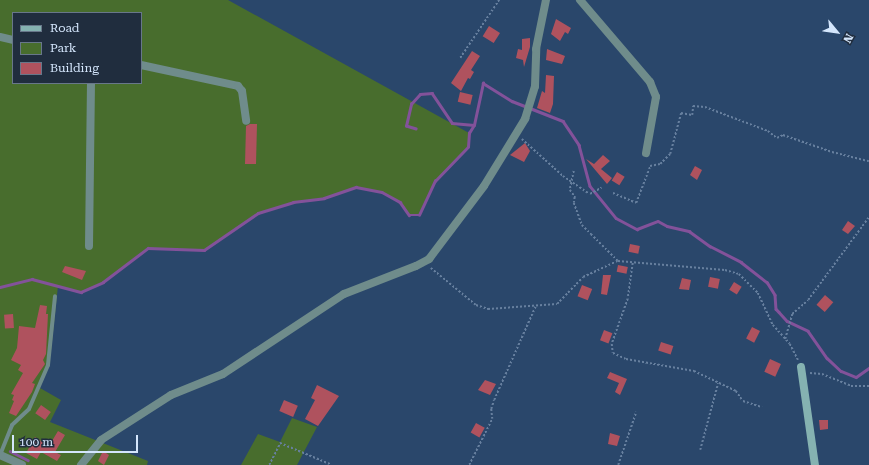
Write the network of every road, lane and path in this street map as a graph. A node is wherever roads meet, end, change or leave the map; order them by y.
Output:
1 (499, 0) edge
2 (546, 0) edge
3 (580, 0) edge
4 (0, 37) edge
5 (12, 40) edge
6 (460, 58) dead end
7 (142, 65) edge
8 (91, 84) edge
9 (246, 121) dead end
10 (518, 131) junction
11 (646, 153) dead end
12 (869, 161) edge
13 (574, 170) dead end
14 (573, 183) junction
15 (601, 188) dead end
16 (613, 193) dead end
17 (869, 217) edge
18 (588, 231) junction
19 (591, 234) dead end
20 (89, 246) dead end
21 (618, 261) junction
22 (423, 263) junction
23 (633, 263) junction
24 (55, 296) dead end
25 (536, 305) junction
26 (785, 340) junction
27 (801, 367) junction
28 (718, 383) junction
29 (869, 386) edge
30 (762, 407) dead end
31 (636, 412) dead end
32 (700, 450) dead end
33 (0, 455) edge
34 (22, 465) edge
35 (81, 465) edge
36 (269, 465) edge
37 (332, 465) edge
38 (469, 465) edge
39 (618, 465) edge
40 (815, 465) edge

1 - 6 path
2 - 10 street
3 - 11 street
4 - 5 street
7 - 9 street
8 - 20 street
10 - 14 path
10 - 22 street
12 - 16 path
13 - 14 path
14 - 15 path
14 - 18 path
17 - 26 path
18 - 19 path
18 - 21 path
21 - 23 path
21 - 25 path
22 - 25 path
22 - 35 street
23 - 26 path
23 - 28 path
24 - 33 lane
25 - 38 path
26 - 27 path
27 - 29 path
27 - 40 street
28 - 30 path
28 - 32 path
31 - 39 path
33 - 34 street
36 - 37 path

